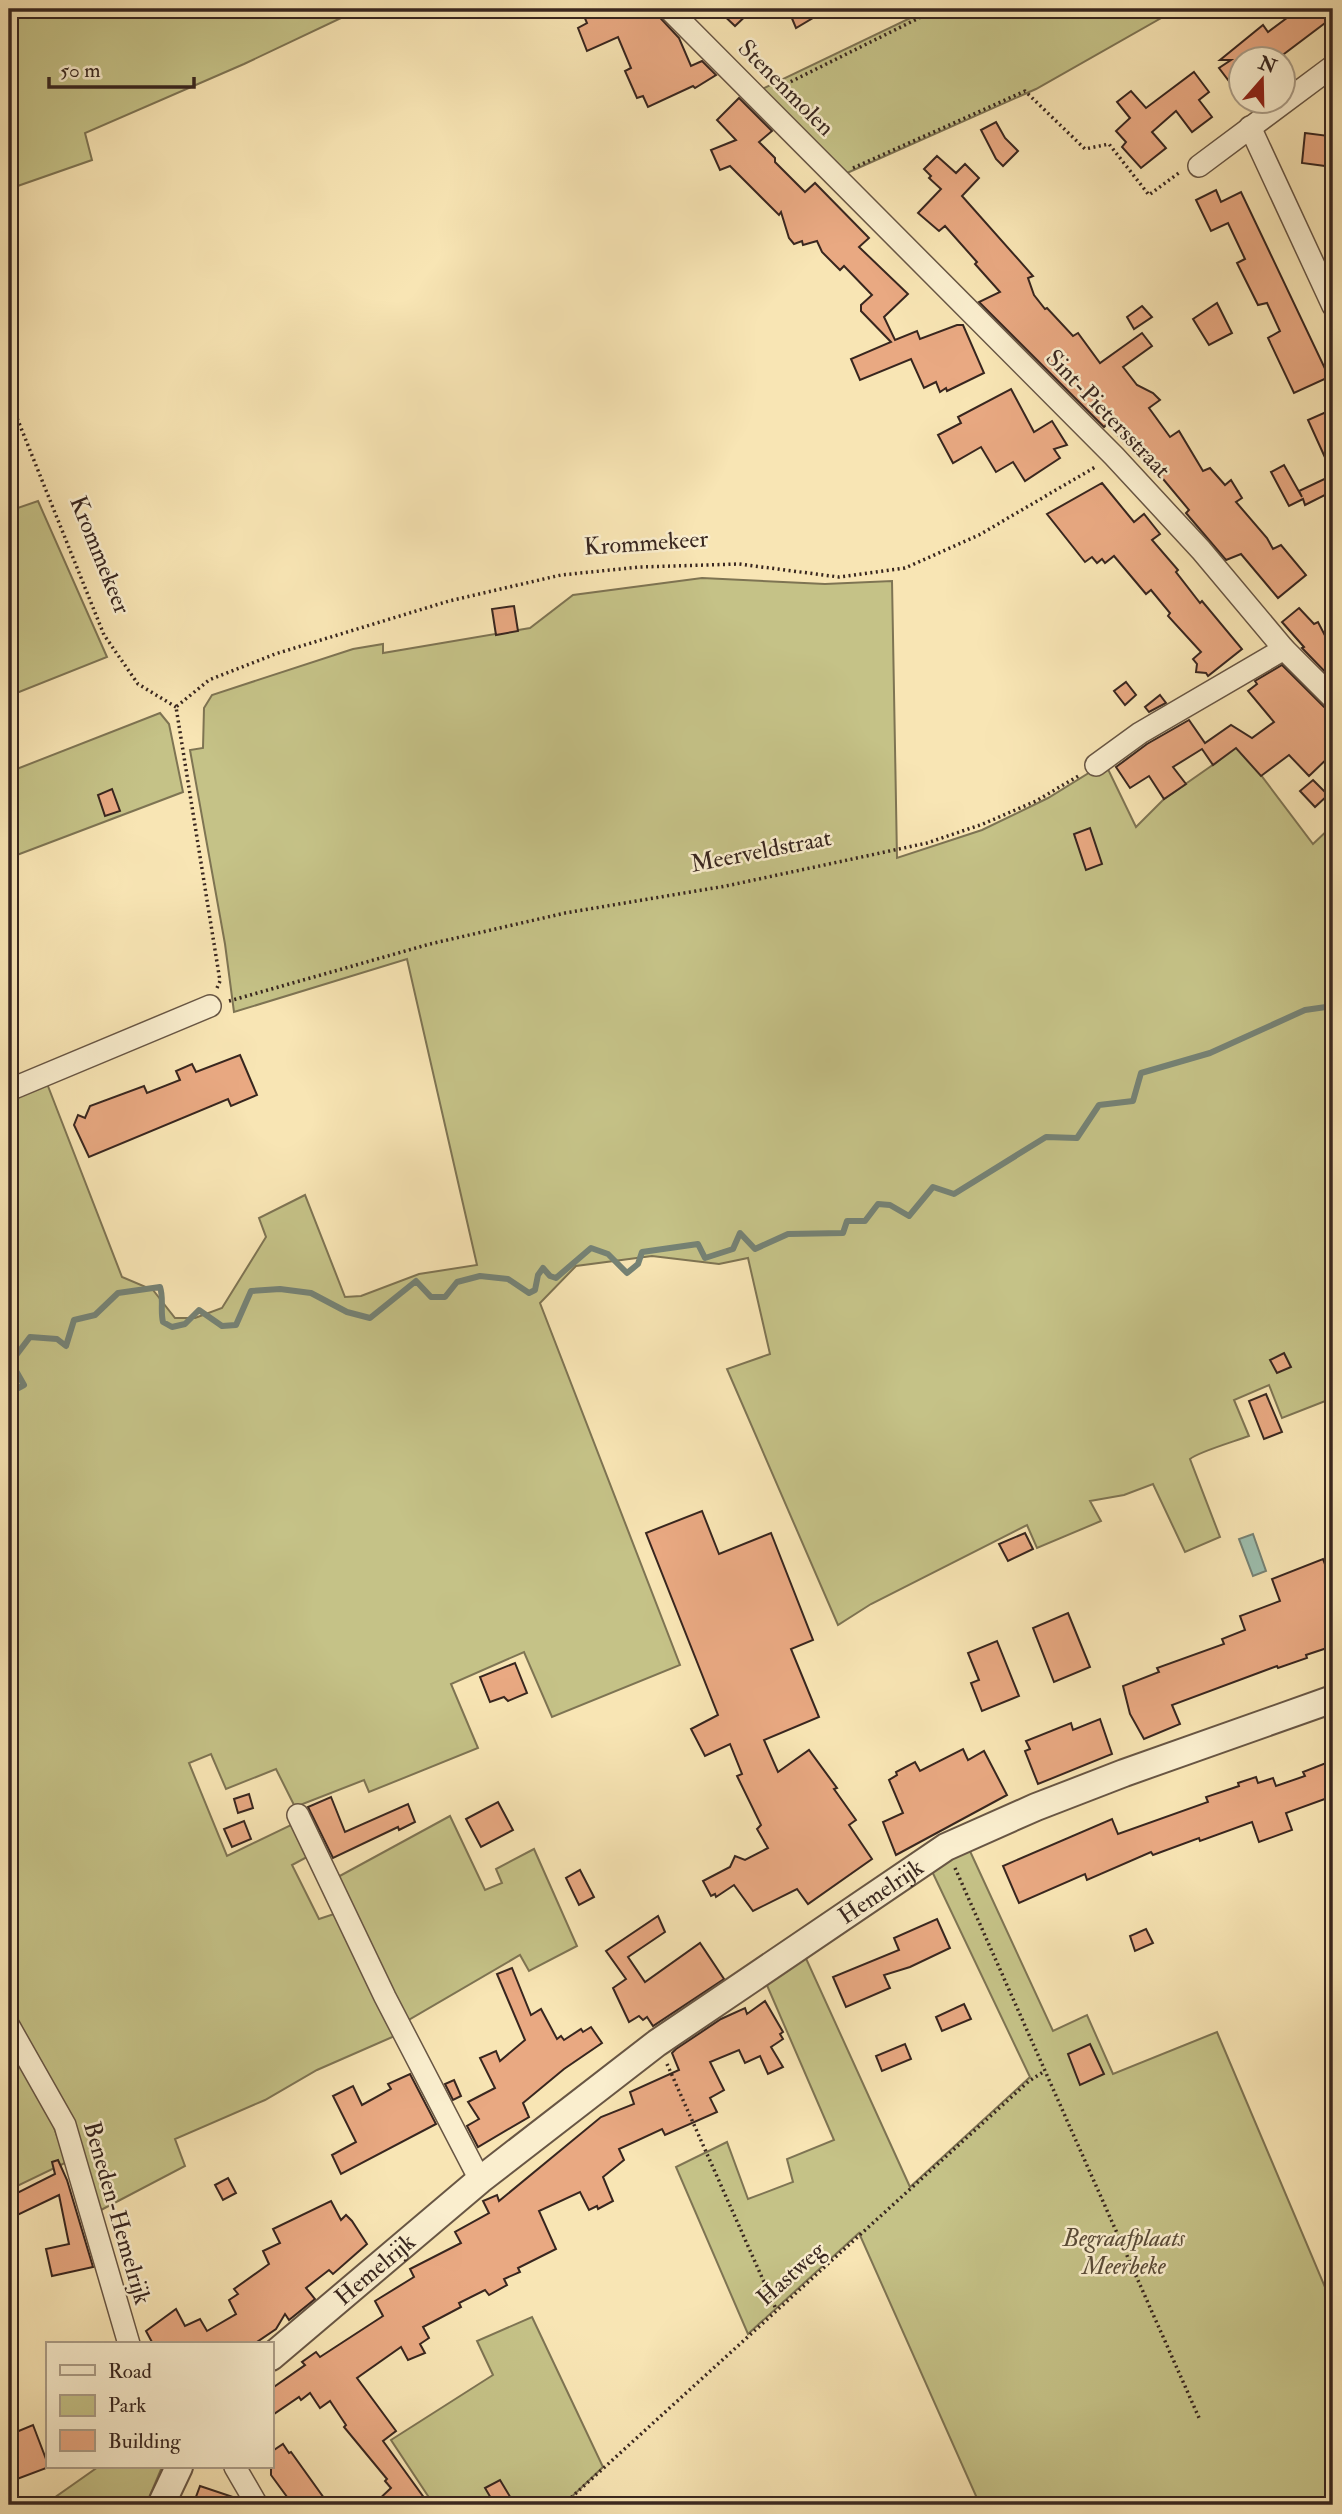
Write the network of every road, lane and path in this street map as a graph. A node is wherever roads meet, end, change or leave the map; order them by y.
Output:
1 (669, 9) edge
2 (937, 9) edge
3 (1333, 66) edge
4 (758, 97) junction
5 (1250, 127) junction
6 (1199, 166) joint
7 (835, 176) junction
8 (1333, 306) edge
9 (9, 398) edge
10 (1114, 456) junction
11 (1284, 649) junction
12 (1333, 698) edge
13 (176, 707) junction
14 (1096, 765) joint
15 (220, 981) dead end
16 (210, 1006) joint
17 (9, 1090) edge
18 (1333, 1699) edge
19 (298, 1815) dead end
20 (946, 1847) junction
21 (9, 2026) edge
22 (657, 2043) junction
23 (1045, 2071) junction
24 (480, 2180) junction
25 (776, 2310) junction
26 (128, 2342) edge
27 (273, 2355) edge
28 (1199, 2420) dead end
29 (179, 2468) edge
30 (236, 2468) edge
31 (161, 2505) edge
32 (257, 2505) edge
33 (563, 2505) edge

1 - 4 street, Stenenmolen
2 - 4 path
3 - 5 street
4 - 7 street, Stenenmolen
5 - 6 street
5 - 8 street
6 - 7 path
7 - 10 street, Sint-Pietersstraat
9 - 13 path, Krommekeer
10 - 11 street, Sint-Pietersstraat
10 - 13 path, Krommekeer
11 - 12 street, Sint-Pietersstraat
11 - 14 street
13 - 15 path
14 - 16 path, Meerveldstraat
16 - 17 street
18 - 20 street, Hemelrijk
19 - 24 street
20 - 22 street, Hemelrijk
20 - 23 path
21 - 26 street, Beneden-Hemelrijk
22 - 24 street, Hemelrijk
22 - 25 path
23 - 25 path, Hastweg
23 - 28 path
24 - 27 street, Hemelrijk
25 - 33 path, Hastweg
29 - 31 street
30 - 32 street

